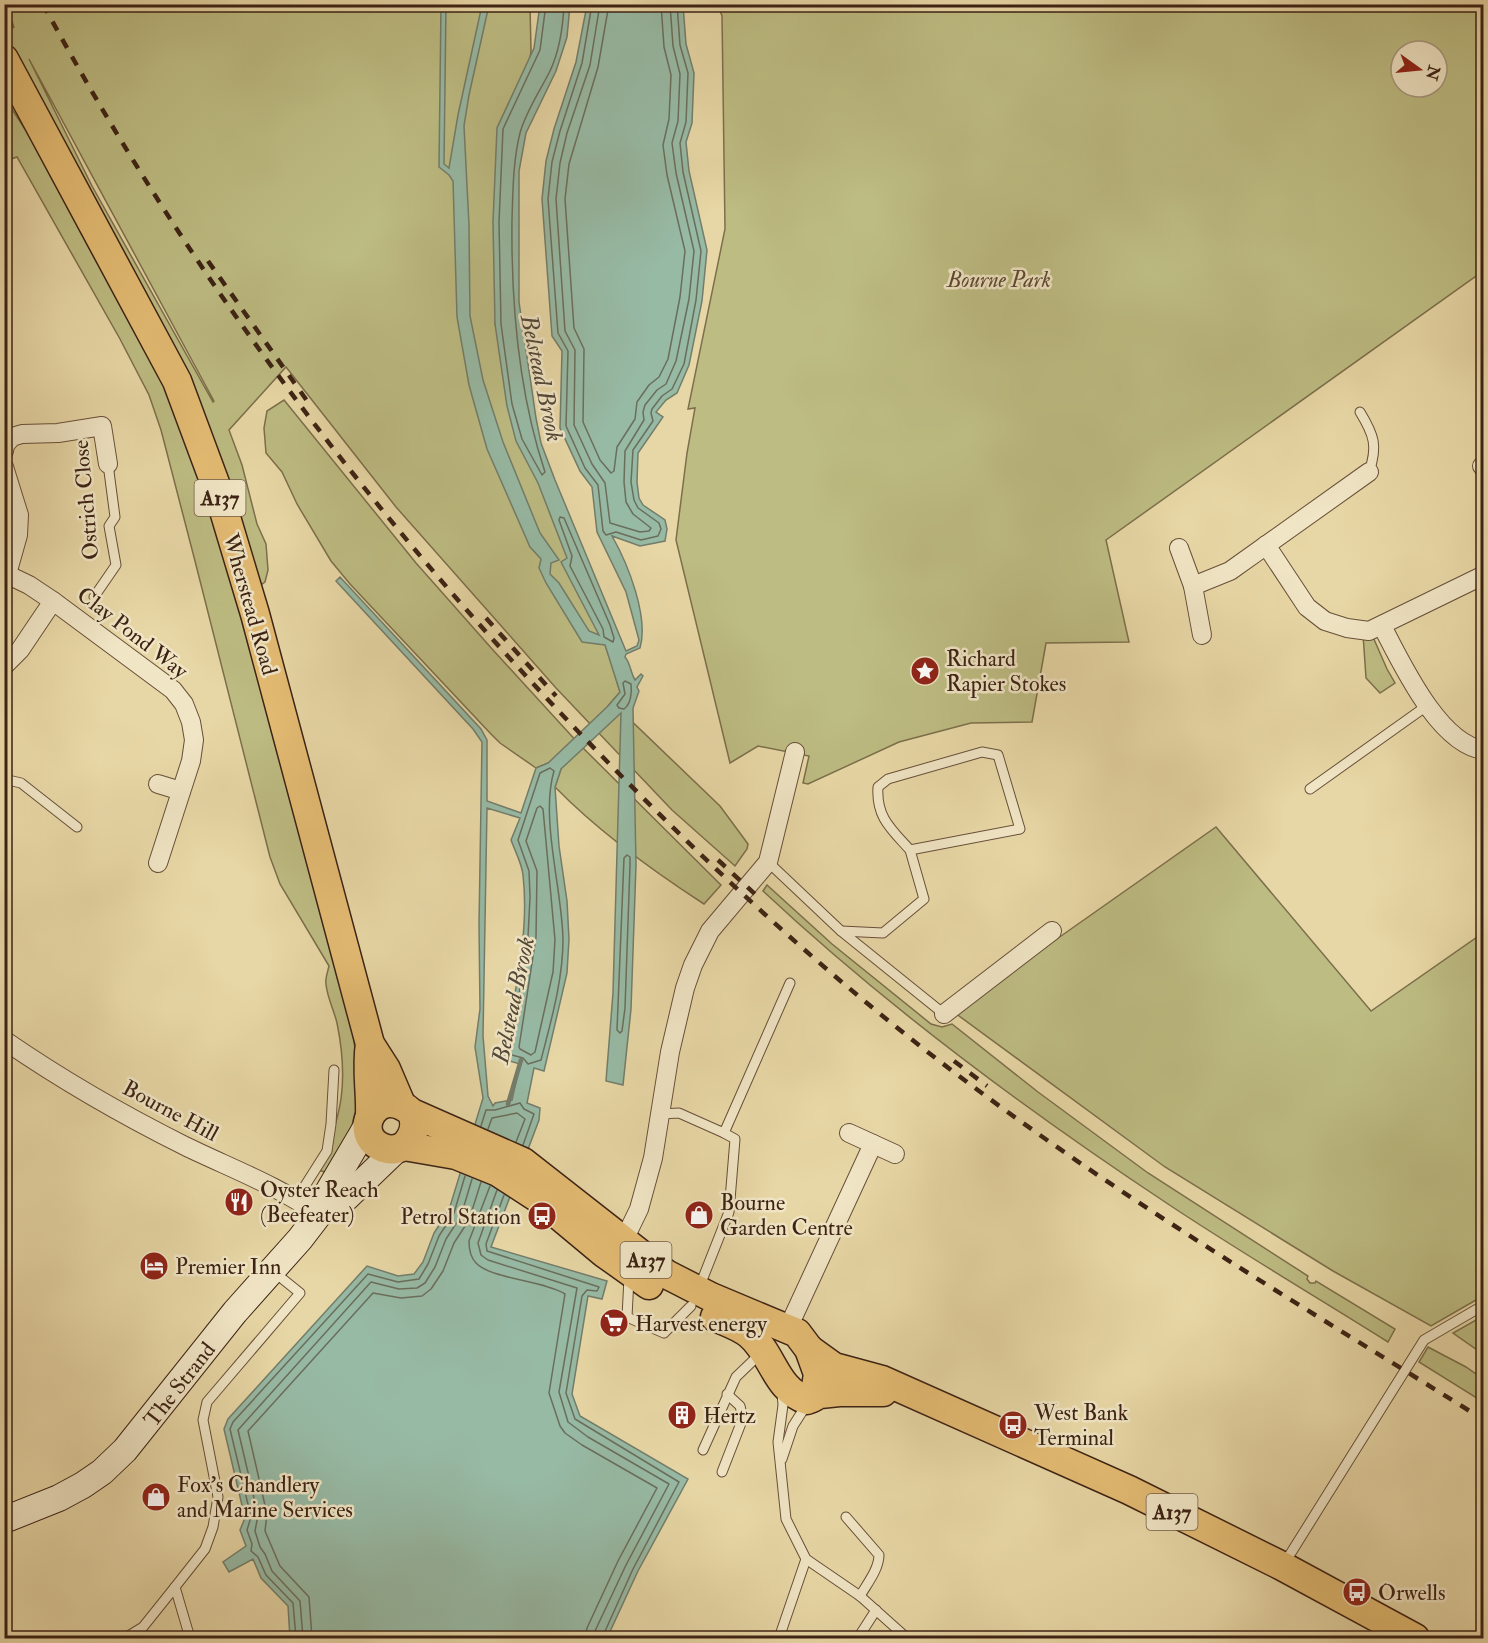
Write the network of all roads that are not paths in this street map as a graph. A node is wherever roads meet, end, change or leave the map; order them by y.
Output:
1 (4, 59) edge
2 (1360, 412) dead end
3 (4, 451) edge
4 (108, 464) joint
5 (4, 467) edge
6 (1369, 472) joint
7 (1266, 545) junction
8 (1179, 548) dead end
9 (6, 573) edge
10 (1484, 575) edge
11 (1193, 586) junction
12 (94, 597) dead end
13 (53, 601) junction
14 (1382, 626) junction
15 (1202, 635) dead end
16 (4, 666) edge
17 (1428, 705) junction
18 (1484, 750) edge
19 (795, 752) dead end
20 (4, 779) edge
21 (158, 784) dead end
22 (1310, 789) dead end
23 (181, 791) junction
24 (77, 827) dead end
25 (910, 850) junction
26 (768, 862) junction
27 (158, 863) dead end
28 (841, 931) junction
29 (1052, 931) dead end
30 (790, 982) dead end
31 (944, 1014) joint
32 (4, 1040) edge
33 (369, 1044) junction
34 (334, 1070) dead end
35 (407, 1108) junction
36 (661, 1114) junction
37 (369, 1120) junction
38 (724, 1133) junction
39 (849, 1133) dead end
40 (458, 1144) junction
41 (873, 1144) junction
42 (400, 1148) junction
43 (895, 1154) dead end
44 (519, 1172) junction
45 (296, 1200) junction
46 (321, 1212) junction
47 (623, 1242) junction
48 (272, 1271) junction
49 (629, 1271) junction
50 (694, 1299) junction
51 (1484, 1305) edge
52 (788, 1328) junction
53 (809, 1349) junction
54 (763, 1351) junction
55 (779, 1379) junction
56 (727, 1394) junction
57 (924, 1398) junction
58 (811, 1399) junction
59 (703, 1450) dead end
60 (780, 1463) junction
61 (722, 1472) dead end
62 (846, 1517) dead end
63 (4, 1520) edge
64 (806, 1559) junction
65 (1282, 1566) junction
66 (175, 1587) junction
67 (860, 1596) junction
68 (876, 1610) junction
69 (124, 1638) edge
70 (190, 1638) edge
71 (779, 1638) edge
72 (858, 1638) edge
73 (907, 1638) edge
74 (1415, 1638) edge

1 - 33 main road, Wherstead Road / A137
2 - 6 lane
3 - 4 street, Ostrich Close
4 - 12 lane, Ostrich Close
5 - 9 street
6 - 7 street
7 - 11 street
7 - 14 street
8 - 11 street
9 - 13 street, Clay Pond Way
10 - 14 street
11 - 15 street
13 - 16 street
13 - 23 street, Clay Pond Way
14 - 17 street
17 - 18 street
17 - 22 lane
19 - 26 street
20 - 24 lane
21 - 23 street
23 - 27 street, Clay Pond Way
25 - 25 lane
25 - 28 lane
26 - 28 lane
26 - 36 street
28 - 31 lane
29 - 31 street
30 - 38 lane
32 - 45 street, Bourne Hill
33 - 35 main road, A137
33 - 37 main road, A137
34 - 45 lane
35 - 37 main road
35 - 40 main road, A137
35 - 42 main road, A137
36 - 38 lane
36 - 47 street
37 - 42 main road, A137
37 - 46 main road, The Strand
38 - 50 lane
39 - 41 street
40 - 42 main road, A137
40 - 44 main road, A137
41 - 43 street
41 - 52 street
42 - 46 main road, The Strand
44 - 47 main road, A137
44 - 49 main road, A137
45 - 46 street, Bourne Hill
46 - 48 main road, The Strand
47 - 50 main road, A137
48 - 63 main road, The Strand
48 - 66 lane
49 - 50 main road, A137
49 - 50 lane
50 - 52 main road, A137
50 - 54 main road, A137
51 - 65 lane
52 - 53 main road, A137
53 - 57 main road, A137
53 - 58 main road, A137
54 - 55 main road, A137
54 - 56 lane
55 - 58 main road, A137
55 - 60 lane
56 - 59 lane
56 - 61 lane
57 - 58 main road, A137
57 - 65 main road, A137
58 - 60 lane
60 - 64 lane
62 - 67 lane
64 - 67 lane
64 - 71 lane
65 - 74 main road, A137
66 - 69 lane
66 - 70 lane
67 - 68 lane
68 - 72 lane
68 - 73 lane

